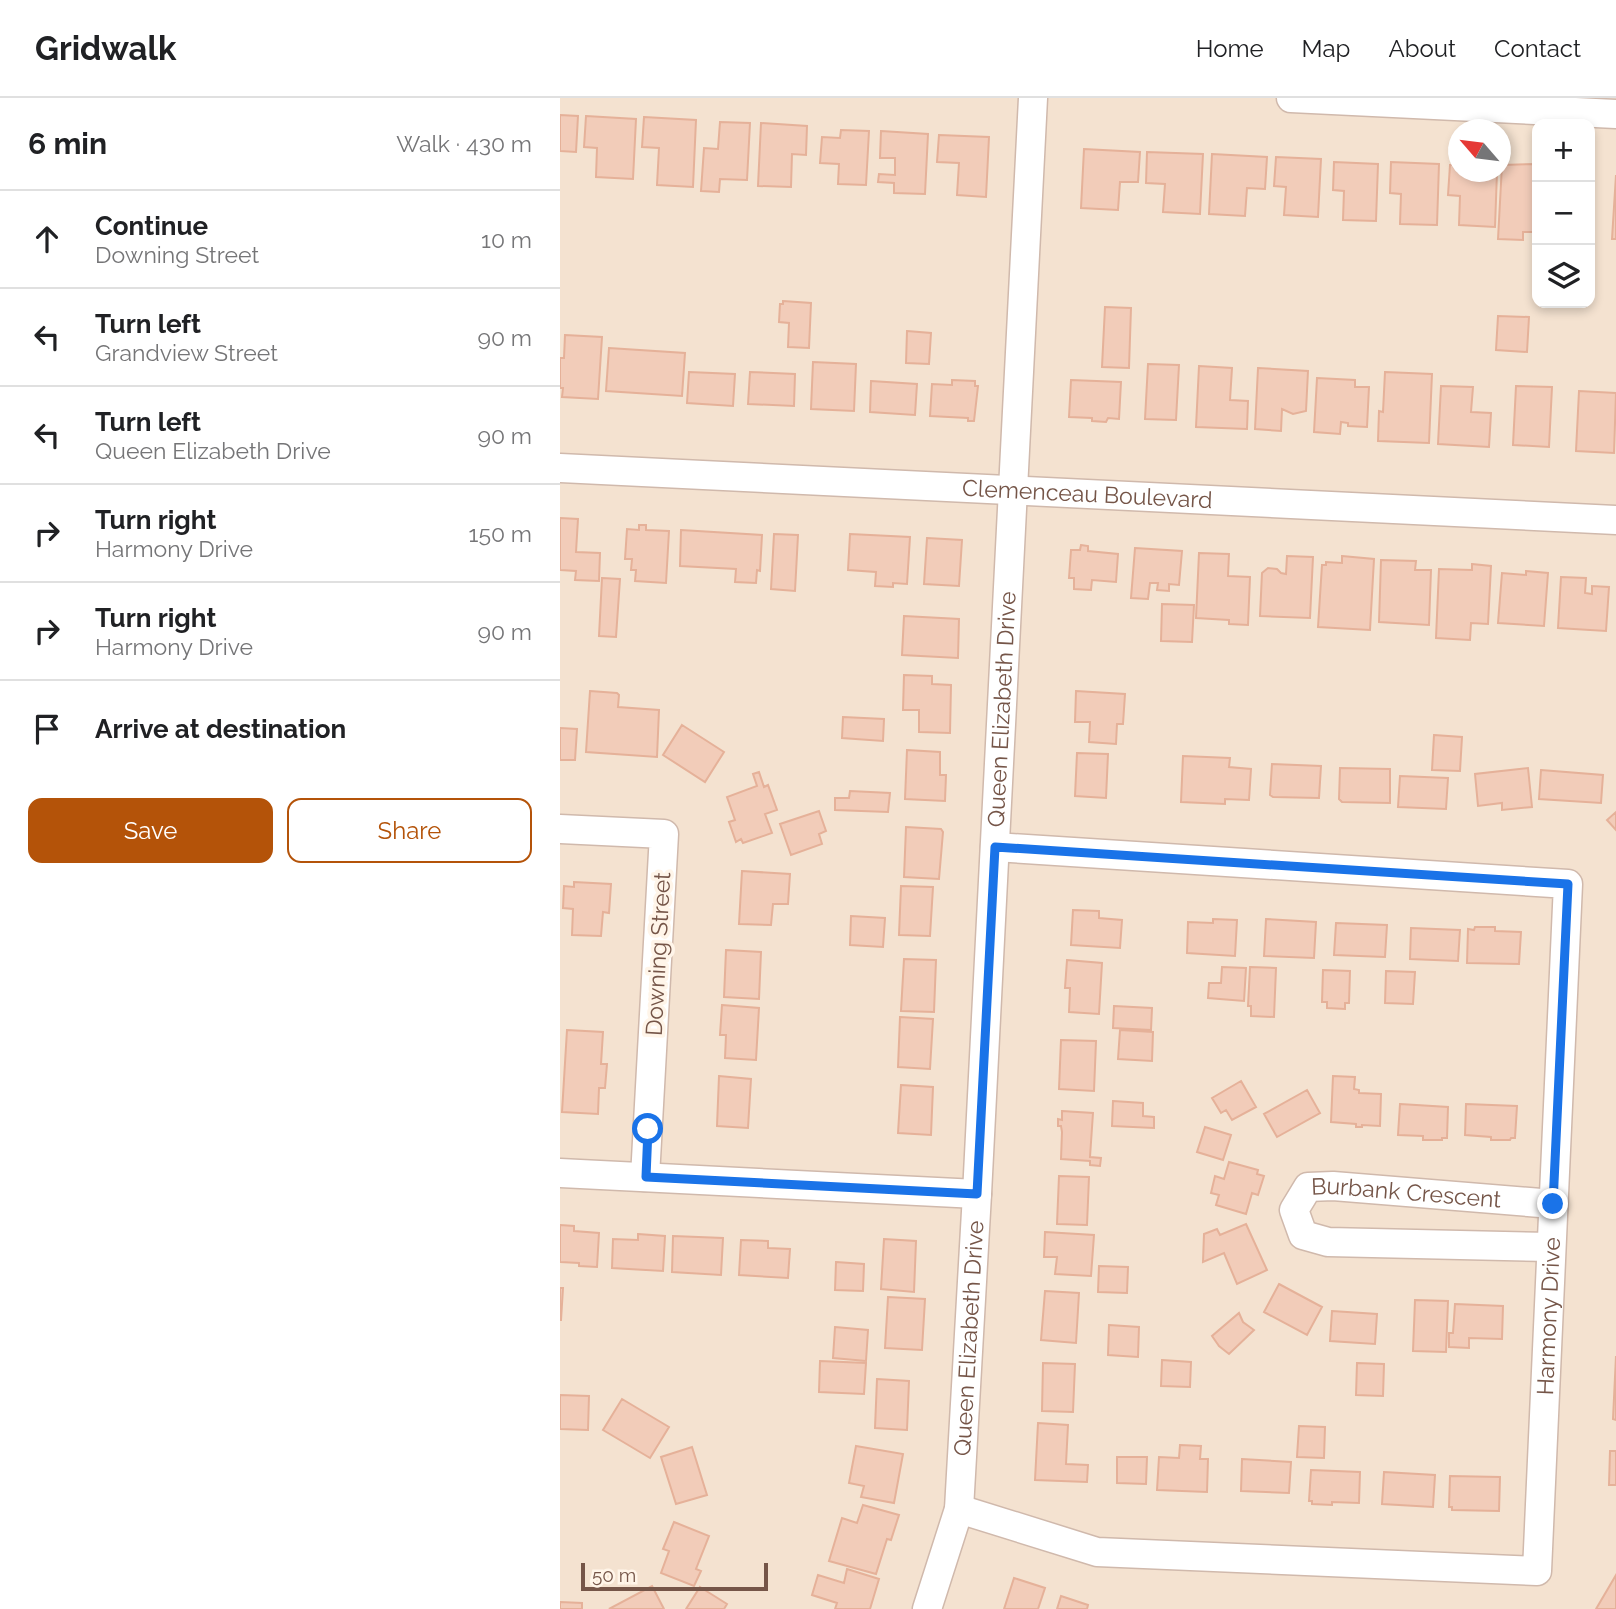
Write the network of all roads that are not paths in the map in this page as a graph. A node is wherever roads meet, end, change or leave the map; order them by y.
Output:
1 (1033, 98) edge
2 (1291, 98) edge
3 (1616, 114) edge
4 (560, 468) edge
5 (1013, 492) junction
6 (1616, 520) edge
7 (560, 828) edge
8 (995, 847) junction
9 (560, 1173) edge
10 (646, 1177) junction
11 (977, 1194) junction
12 (1553, 1204) junction
13 (1551, 1247) junction
14 (959, 1509) junction
15 (927, 1609) edge

1 - 5 street, Queen Elizabeth Drive
2 - 3 street
4 - 5 street, Clemenceau Boulevard
5 - 6 street, Clemenceau Boulevard
5 - 8 street, Queen Elizabeth Drive
7 - 10 street, Downing Street
8 - 11 street, Queen Elizabeth Drive
8 - 12 street, Harmony Drive
9 - 10 street
10 - 11 street
11 - 14 street, Queen Elizabeth Drive
12 - 13 street, Harmony Drive
12 - 13 street, Burbank Crescent
13 - 14 street, Harmony Drive
14 - 15 street, Queen Elizabeth Drive

